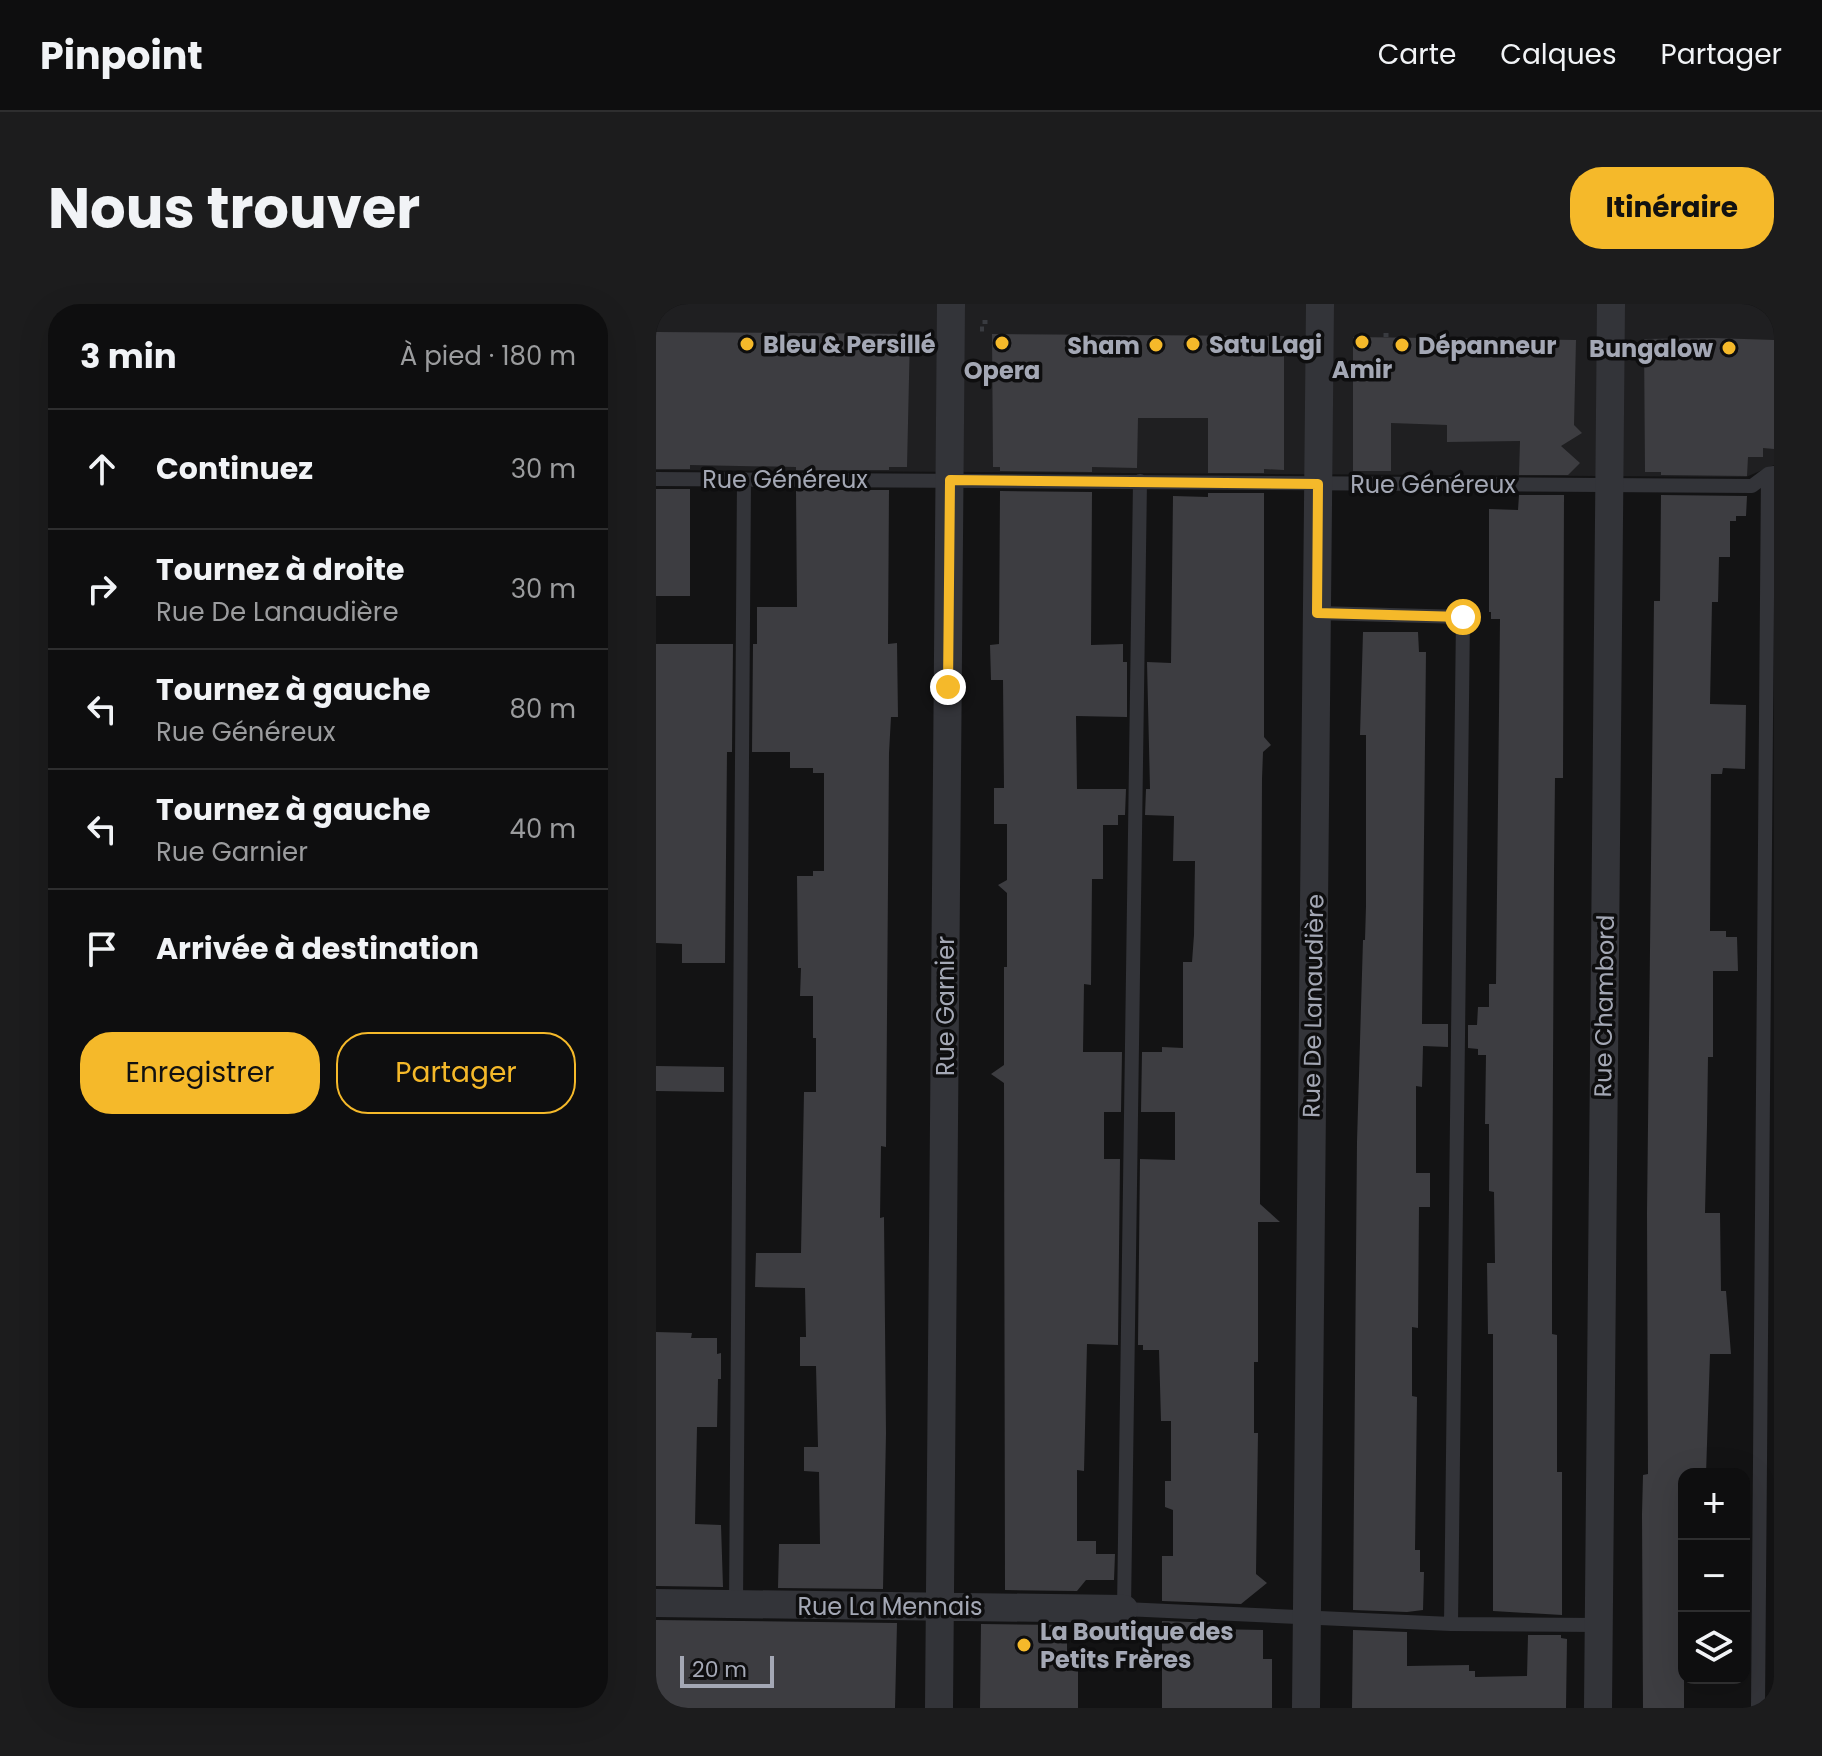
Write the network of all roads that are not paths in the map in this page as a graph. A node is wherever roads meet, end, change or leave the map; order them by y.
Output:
1 (951, 304) edge
2 (1320, 304) edge
3 (1611, 304) edge
4 (1771, 474) edge
5 (656, 479) edge
6 (744, 479) junction
7 (950, 480) junction
8 (1140, 481) junction
9 (1318, 484) junction
10 (1609, 484) junction
11 (1317, 613) junction
12 (656, 1603) edge
13 (736, 1605) junction
14 (940, 1606) junction
15 (1124, 1609) junction
16 (1307, 1617) junction
17 (1451, 1624) junction
18 (1598, 1625) junction
19 (939, 1708) edge
20 (1306, 1708) edge
21 (1598, 1708) edge
22 (1758, 1708) edge

1 - 7 street, Rue Garnier
2 - 9 street, Rue De Lanaudière
3 - 10 street, Rue Chambord
4 - 10 lane, Rue Généreux
4 - 22 lane
5 - 6 lane, Rue Généreux
6 - 7 lane, Rue Généreux
6 - 13 lane
7 - 8 lane, Rue Généreux
7 - 14 street, Rue Garnier
8 - 9 lane, Rue Généreux
8 - 15 lane
9 - 10 lane, Rue Généreux
9 - 11 street, Rue De Lanaudière
10 - 18 street, Rue Chambord
11 - 16 street, Rue De Lanaudière
11 - 17 lane
12 - 13 street, Rue La Mennais
13 - 14 street, Rue La Mennais
14 - 15 street, Rue La Mennais
14 - 19 street, Rue Garnier
15 - 16 lane
16 - 17 lane
16 - 20 street, Rue De Lanaudière
17 - 18 lane
18 - 21 street, Rue Chambord

